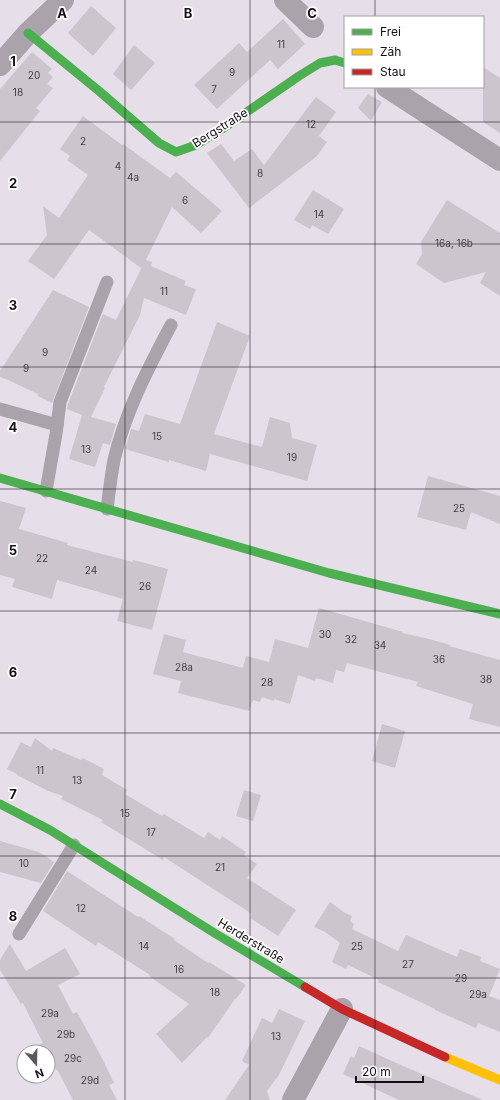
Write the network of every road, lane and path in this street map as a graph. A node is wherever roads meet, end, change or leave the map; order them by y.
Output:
1 (63, 0) edge
2 (286, 0) edge
3 (313, 27) dead end
4 (28, 33) junction
5 (344, 63) edge
6 (0, 66) edge
7 (389, 88) edge
8 (500, 160) edge
9 (107, 282) dead end
10 (171, 325) dead end
11 (0, 409) edge
12 (57, 426) junction
13 (0, 478) edge
14 (46, 491) junction
15 (107, 509) junction
16 (500, 614) edge
17 (0, 804) edge
18 (74, 845) junction
19 (19, 934) dead end
20 (342, 1009) junction
21 (500, 1080) edge
22 (293, 1100) edge

1 - 4 street
2 - 3 street
4 - 5 street, Bergstraße
4 - 6 street
7 - 8 street
9 - 12 lane
10 - 15 lane
11 - 12 lane
12 - 14 lane
13 - 14 street
14 - 15 street
15 - 16 street
17 - 18 street, Herderstraße
18 - 19 lane
18 - 20 street, Herderstraße
20 - 21 street, Herderstraße
20 - 22 street

